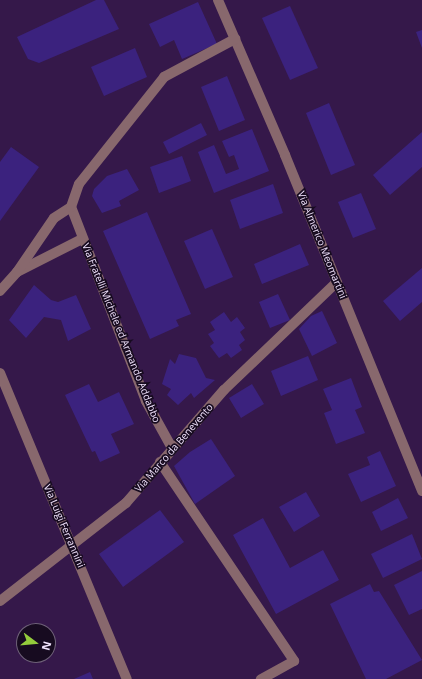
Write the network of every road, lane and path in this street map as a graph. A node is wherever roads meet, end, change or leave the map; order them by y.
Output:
1 (218, 0) edge
2 (235, 39) junction
3 (71, 207) junction
4 (82, 239) junction
5 (17, 272) junction
6 (336, 282) junction
7 (0, 291) edge
8 (0, 373) edge
9 (172, 448) junction
10 (160, 462) junction
11 (422, 491) edge
12 (72, 545) junction
13 (0, 601) edge
14 (128, 679) edge
15 (262, 679) edge

1 - 2 street, Via Almerico Meomartini
2 - 3 street
2 - 6 street, Via Almerico Meomartini
3 - 4 street, Via Fratelli Michele ed Armando Addabbo
3 - 5 street, Via Fratelli Michele ed Armando Addabbo
4 - 5 street, Via Fratelli Michele ed Armando Addabbo
4 - 9 street, Via Fratelli Michele ed Armando Addabbo
5 - 7 street, Via Fratelli Michele ed Armando Addabbo
6 - 9 street, Via Marco da Benevento
6 - 11 street, Via Almerico Meomartini
8 - 12 street, Via Luigi Ferrannini
9 - 10 street, Via Marco da Benevento
10 - 12 street, Via Marco da Benevento
10 - 15 street
12 - 13 street, Via Marco da Benevento
12 - 14 street, Via Luigi Ferrannini

